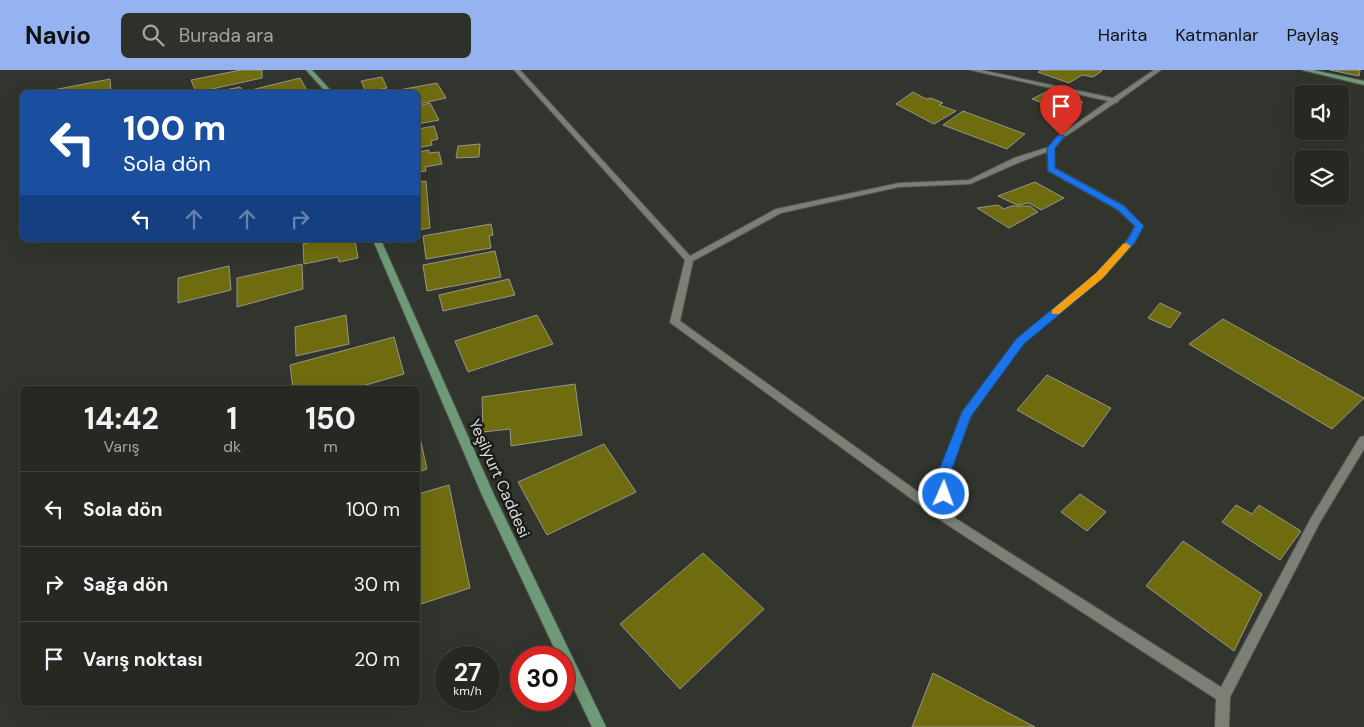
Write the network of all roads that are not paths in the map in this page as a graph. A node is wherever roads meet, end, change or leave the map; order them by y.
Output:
1 (309, 70) edge
2 (517, 70) edge
3 (973, 70) edge
4 (1158, 70) edge
5 (1306, 70) edge
6 (1364, 83) edge
7 (328, 90) edge
8 (1116, 101) junction
9 (1051, 148) junction
10 (378, 242) edge
11 (689, 260) junction
12 (1364, 440) edge
13 (950, 521) junction
14 (1223, 696) junction
15 (599, 727) edge
16 (1222, 727) edge

1 - 7 main road
2 - 11 street
3 - 8 street
4 - 8 street
5 - 6 main road
8 - 9 street
9 - 11 street
9 - 13 street
10 - 15 main road, Yeşilyurt Caddesi
11 - 13 street
12 - 14 street
13 - 14 street
14 - 16 street

